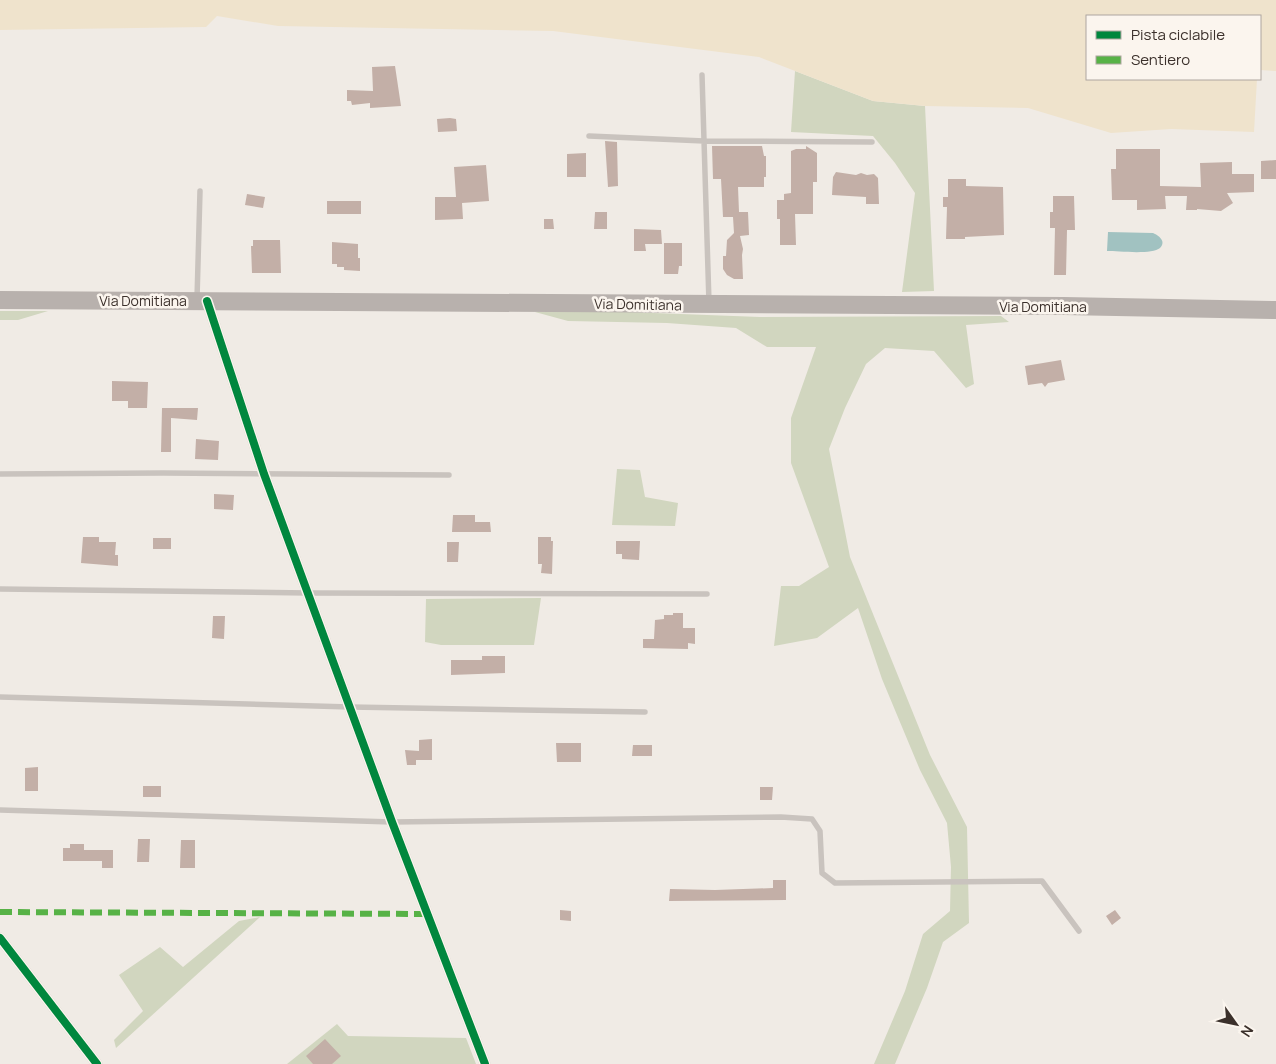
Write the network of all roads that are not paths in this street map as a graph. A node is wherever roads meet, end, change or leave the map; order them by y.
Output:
1 (702, 75) dead end
2 (589, 136) dead end
3 (704, 141) junction
4 (872, 142) dead end
5 (200, 191) dead end
6 (0, 300) edge
7 (202, 301) junction
8 (709, 305) junction
9 (1276, 310) edge
10 (0, 474) edge
11 (264, 474) junction
12 (449, 475) dead end
13 (0, 589) edge
14 (308, 593) junction
15 (708, 594) dead end
16 (0, 697) edge
17 (350, 707) junction
18 (645, 712) dead end
19 (0, 810) edge
20 (392, 822) junction
21 (1079, 931) dead end
22 (0, 938) edge
23 (98, 1064) edge
24 (485, 1064) edge

1 - 3 lane
2 - 3 lane
3 - 4 lane
3 - 8 lane
5 - 7 lane
6 - 7 main road, Via Domitiana
7 - 8 main road, Via Domitiana
7 - 11 street
8 - 9 main road, Via Domitiana
10 - 11 lane
11 - 12 lane
11 - 14 street
13 - 14 lane
14 - 15 lane
14 - 17 street
16 - 17 lane
17 - 18 lane
17 - 20 street
19 - 20 lane
20 - 21 lane
20 - 24 street
22 - 23 street

